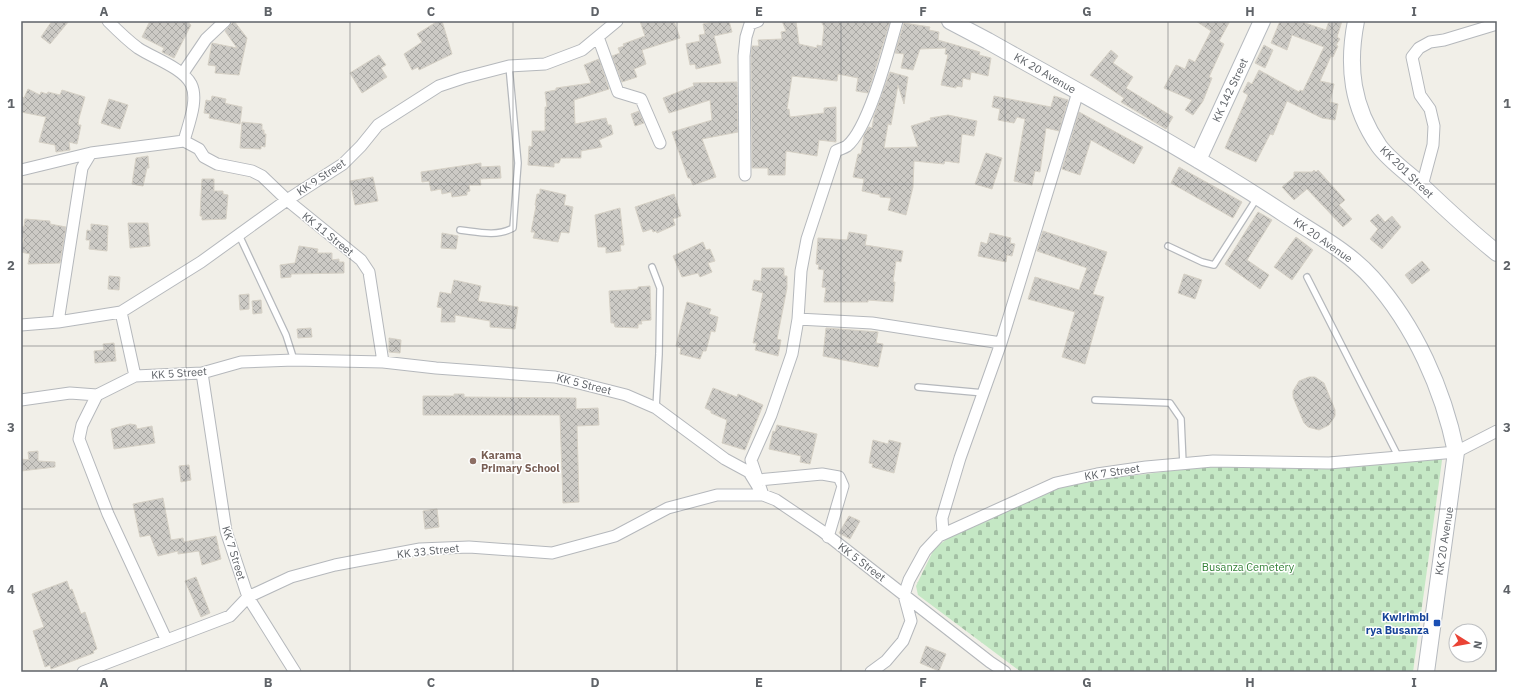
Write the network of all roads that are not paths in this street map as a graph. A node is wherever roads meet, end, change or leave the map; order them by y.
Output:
1 (108, 21) edge
2 (225, 21) edge
3 (616, 21) edge
4 (758, 21) edge
5 (897, 21) edge
6 (950, 21) edge
7 (1262, 21) edge
8 (1356, 21) edge
9 (1497, 24) edge
10 (598, 37) junction
11 (509, 66) junction
12 (183, 73) junction
13 (1078, 92) junction
14 (184, 141) junction
15 (660, 143) dead end
16 (91, 153) junction
17 (1198, 160) junction
18 (21, 170) edge
19 (746, 175) dead end
20 (1422, 186) junction
21 (1259, 196) junction
22 (287, 200) junction
23 (460, 230) dead end
24 (239, 235) junction
25 (1168, 246) dead end
26 (1497, 253) edge
27 (652, 267) dead end
28 (1307, 277) dead end
29 (121, 312) junction
30 (798, 319) junction
31 (58, 322) junction
32 (21, 325) edge
33 (1001, 343) junction
34 (294, 360) junction
35 (383, 362) junction
36 (202, 373) junction
37 (135, 376) junction
38 (918, 387) dead end
39 (984, 393) junction
40 (97, 395) junction
41 (21, 400) edge
42 (1095, 400) dead end
43 (656, 408) junction
44 (1497, 431) edge
45 (1456, 452) junction
46 (1399, 458) junction
47 (1183, 464) junction
48 (758, 480) junction
49 (763, 495) junction
50 (943, 533) junction
51 (828, 536) junction
52 (904, 595) junction
53 (248, 597) junction
54 (166, 639) junction
55 (869, 671) edge
56 (83, 672) edge
57 (295, 672) edge
58 (1005, 672) edge
59 (1426, 672) edge

1 - 12 street
2 - 12 street
3 - 10 street, KK 9 Street
4 - 19 street
5 - 30 street
6 - 13 main road, KK 20 Avenue
7 - 17 main road, KK 142 Street
8 - 20 main road, KK 201 Street
9 - 20 street
10 - 11 street, KK 9 Street
10 - 15 street
11 - 22 street, KK 9 Street
11 - 23 lane
12 - 14 street
13 - 17 main road, KK 20 Avenue
13 - 33 street
14 - 16 street
14 - 22 street, KK 11 Street
16 - 18 street
16 - 31 street
17 - 21 main road, KK 20 Avenue
20 - 26 main road, KK 201 Street
21 - 25 lane
21 - 45 main road, KK 20 Avenue
22 - 24 street, KK 9 Street
22 - 35 street, KK 11 Street
24 - 29 street, KK 9 Street
24 - 34 lane
27 - 43 lane
28 - 46 lane
29 - 31 street, KK 9 Street
29 - 37 street, KK 5 Street
30 - 33 street
30 - 48 street
31 - 32 street, KK 9 Street
33 - 39 street
34 - 35 street, KK 5 Street
34 - 36 street, KK 5 Street
35 - 43 street, KK 5 Street
36 - 37 street, KK 5 Street
36 - 53 street, KK 7 Street
37 - 40 street
38 - 39 lane
39 - 50 street
40 - 41 street
40 - 54 street
42 - 47 lane
43 - 49 street, KK 5 Street
44 - 45 street
45 - 46 street, KK 7 Street
45 - 59 main road, KK 20 Avenue
46 - 47 street, KK 7 Street
47 - 50 street, KK 7 Street
48 - 49 street
48 - 51 street
49 - 51 street, KK 5 Street
49 - 53 street, KK 33 Street
50 - 52 street, KK 7 Street
51 - 52 street, KK 5 Street
52 - 55 street
52 - 58 street, KK 5 Street
53 - 54 street, KK 33 Street
53 - 57 street, KK 7 Street
54 - 56 street, KK 33 Street

